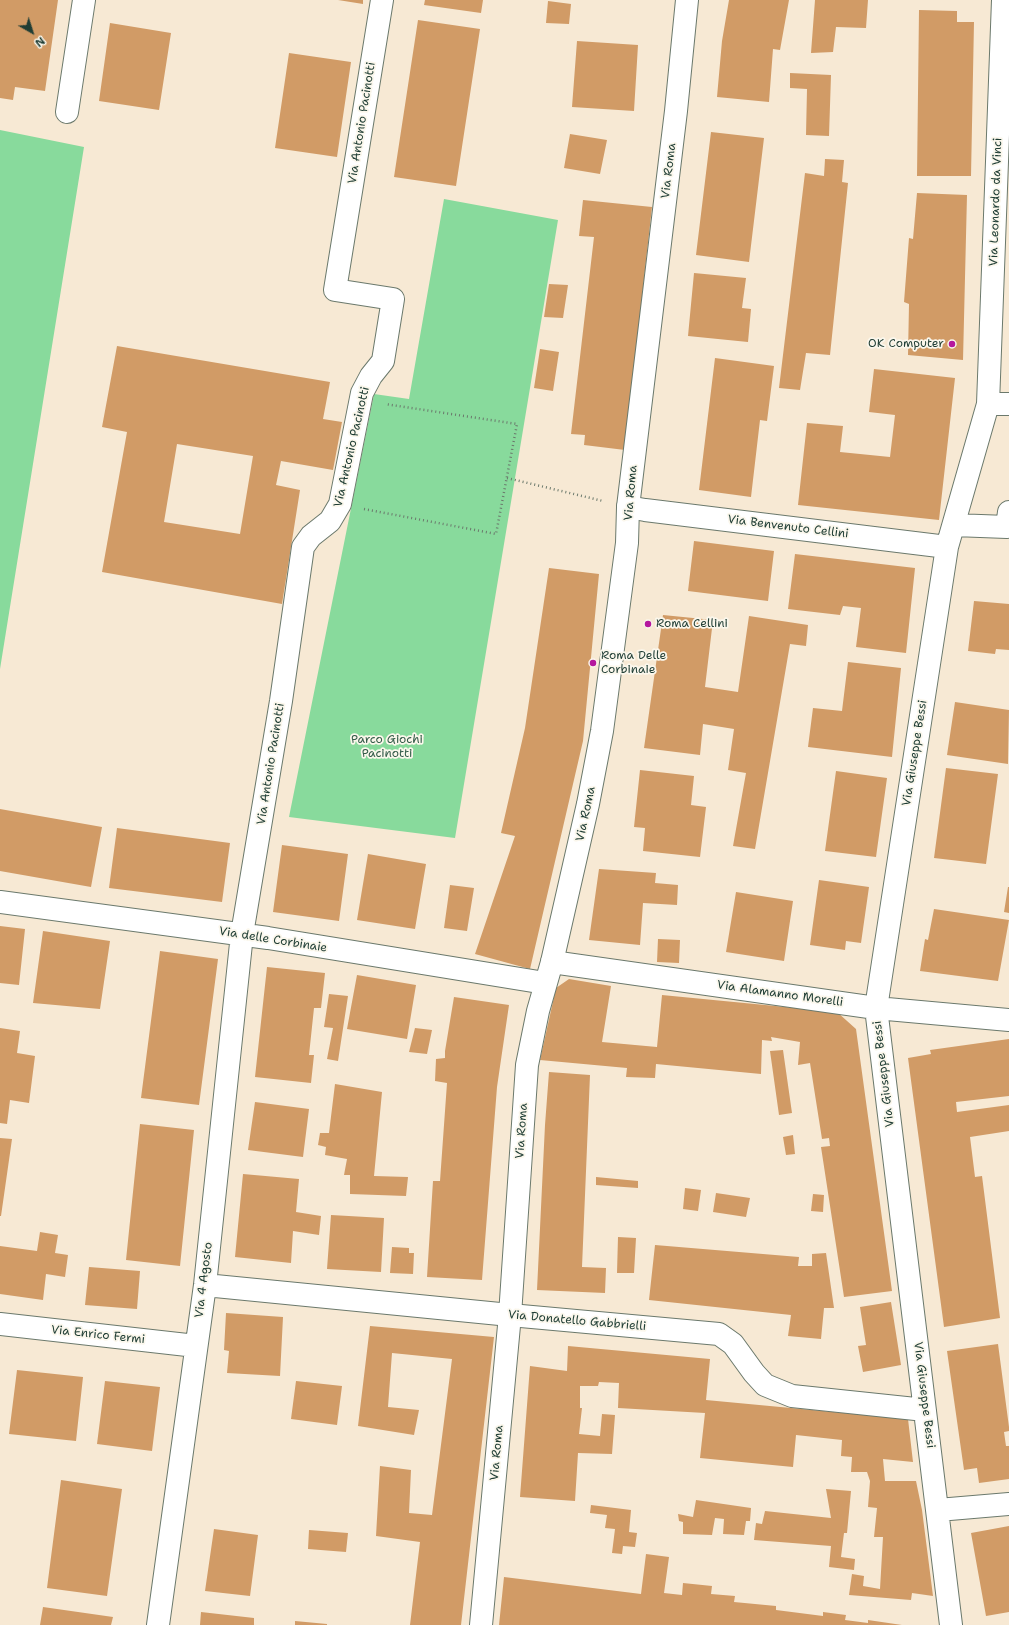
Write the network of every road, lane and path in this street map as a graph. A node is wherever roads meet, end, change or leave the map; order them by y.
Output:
1 (84, 0) edge
2 (382, 0) edge
3 (686, 0) edge
4 (1003, 0) edge
5 (67, 112) dead end
6 (361, 400) junction
7 (999, 404) edge
8 (506, 478) junction
9 (340, 504) junction
10 (628, 506) junction
11 (1009, 512) edge
12 (954, 525) junction
13 (947, 547) junction
14 (0, 902) edge
15 (242, 934) junction
16 (552, 962) junction
17 (545, 983) junction
18 (876, 1008) junction
19 (1009, 1020) edge
20 (205, 1285) junction
21 (510, 1316) junction
22 (0, 1324) edge
23 (196, 1346) junction
24 (925, 1410) junction
25 (1009, 1504) edge
26 (938, 1510) junction
27 (158, 1625) edge
28 (481, 1625) edge
29 (951, 1625) edge

1 - 5 street
2 - 6 street, Via Antonio Pacinotti
3 - 10 street, Via Roma
4 - 7 street, Via Leonardo da Vinci
6 - 8 path
6 - 9 street, Via Antonio Pacinotti
7 - 12 street, Via Leonardo da Vinci
8 - 9 path
8 - 10 path
9 - 15 street, Via Antonio Pacinotti
10 - 13 street, Via Benvenuto Cellini
10 - 16 street, Via Roma
11 - 12 street
12 - 13 street, Via Giuseppe Bessi
13 - 18 street, Via Giuseppe Bessi
14 - 15 street, Via delle Corbinaie
15 - 17 street, Via delle Corbinaie
15 - 20 street, Via 4 Agosto
16 - 17 street, Via Roma
16 - 18 street, Via Alamanno Morelli
17 - 21 street, Via Roma
18 - 19 street, Via Alamanno Morelli
18 - 24 street, Via Giuseppe Bessi
20 - 21 street, Via Donatello Gabbrielli
20 - 23 street, Via 4 Agosto
21 - 24 street, Via Donatello Gabbrielli
21 - 28 street, Via Roma
22 - 23 street, Via Enrico Fermi
23 - 27 street, Via 4 Agosto
24 - 26 street, Via Giuseppe Bessi
25 - 26 street
26 - 29 street, Via Giuseppe Bessi

